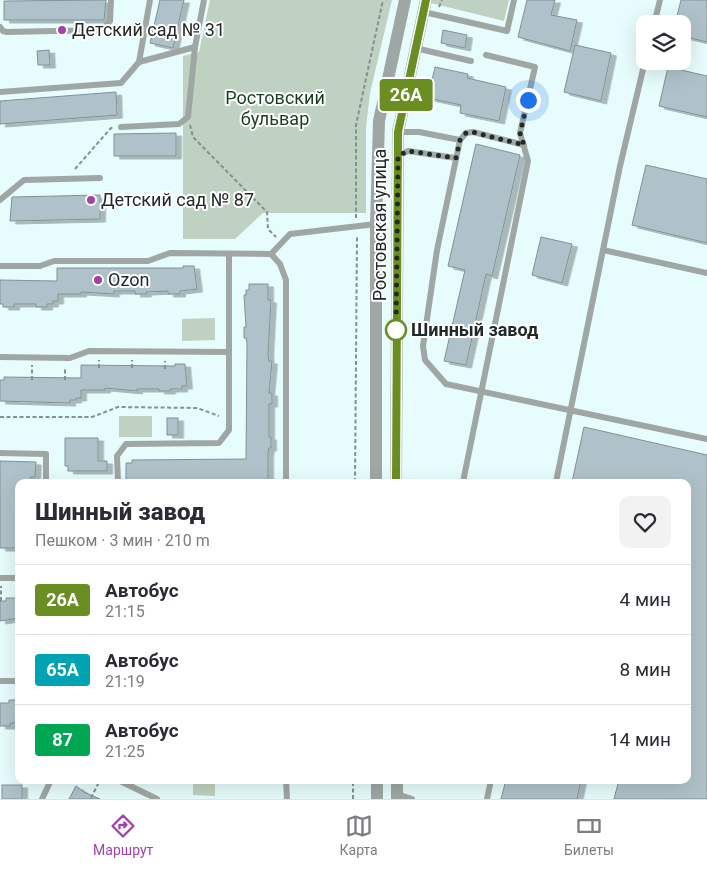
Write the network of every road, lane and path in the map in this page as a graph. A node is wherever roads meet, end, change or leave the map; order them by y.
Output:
1 (111, 0) edge
2 (150, 0) edge
3 (204, 0) edge
4 (384, 0) edge
5 (405, 0) edge
6 (514, 0) edge
7 (660, 0) edge
8 (425, 6) edge
9 (656, 15) edge
10 (0, 27) edge
11 (194, 47) junction
12 (416, 48) junction
13 (486, 55) dead end
14 (471, 61) dead end
15 (139, 62) junction
16 (643, 70) edge
17 (0, 92) edge
18 (188, 117) junction
19 (121, 127) joint
20 (379, 131) junction
21 (398, 132) junction
22 (460, 140) junction
23 (524, 145) junction
24 (398, 156) junction
25 (456, 158) junction
26 (100, 178) dead end
27 (66, 179) junction
28 (0, 200) edge
29 (376, 224) junction
30 (357, 226) junction
31 (283, 244) junction
32 (603, 250) junction
33 (229, 254) junction
34 (271, 254) junction
35 (0, 266) edge
36 (707, 273) edge
37 (229, 352) junction
38 (0, 357) edge
39 (32, 358) junction
40 (65, 358) junction
41 (32, 380) dead end
42 (65, 380) dead end
43 (481, 390) junction
44 (571, 410) junction
45 (0, 417) edge
46 (230, 420) junction
47 (707, 439) edge
48 (0, 453) edge
49 (46, 479) edge
50 (118, 479) edge
51 (286, 479) edge
52 (355, 479) edge
53 (376, 479) edge
54 (396, 479) edge
55 (463, 479) edge
56 (557, 479) edge
57 (0, 578) edge
58 (15, 578) edge
59 (1, 601) edge
60 (0, 681) edge
61 (15, 681) edge
62 (49, 784) edge
63 (98, 784) edge
64 (126, 784) edge
65 (286, 784) edge
66 (353, 784) edge
67 (377, 784) edge
68 (490, 784) edge
69 (397, 796) edge
70 (91, 798) edge
71 (42, 799) edge
72 (157, 799) edge
73 (287, 799) edge
74 (353, 799) edge
75 (377, 799) edge
76 (412, 799) edge
77 (487, 799) edge

1 - 10 lane
2 - 15 lane
3 - 11 lane
4 - 30 path
5 - 20 street, Ростовская улица
6 - 8 lane
7 - 9 lane
8 - 12 street, Ростовская улица
11 - 15 lane
11 - 18 lane
12 - 14 lane
12 - 21 street, Ростовская улица
13 - 23 lane
15 - 17 lane
16 - 32 lane
18 - 19 lane
18 - 31 path
19 - 27 path
20 - 21 street
20 - 29 street, Ростовская улица
21 - 22 lane
21 - 24 street, Ростовская улица
22 - 23 lane
22 - 25 lane
23 - 43 lane
24 - 25 lane
24 - 54 street, Ростовская улица
25 - 43 lane
26 - 27 lane
27 - 28 lane
29 - 30 lane
29 - 53 street, Ростовская улица
30 - 31 lane
30 - 52 path
31 - 34 lane
32 - 36 lane
32 - 44 lane
33 - 34 lane
33 - 35 lane
33 - 37 lane
34 - 51 lane
37 - 40 lane
37 - 46 lane
38 - 39 lane
39 - 40 lane
39 - 41 path
40 - 42 path
43 - 44 lane
43 - 55 lane
44 - 47 lane
44 - 56 lane
45 - 46 path
46 - 50 lane
48 - 49 lane
57 - 58 lane
57 - 59 path
60 - 61 lane
62 - 71 lane
63 - 70 path
64 - 72 lane
65 - 73 lane
66 - 74 path
67 - 75 street
68 - 77 lane
69 - 76 lane

